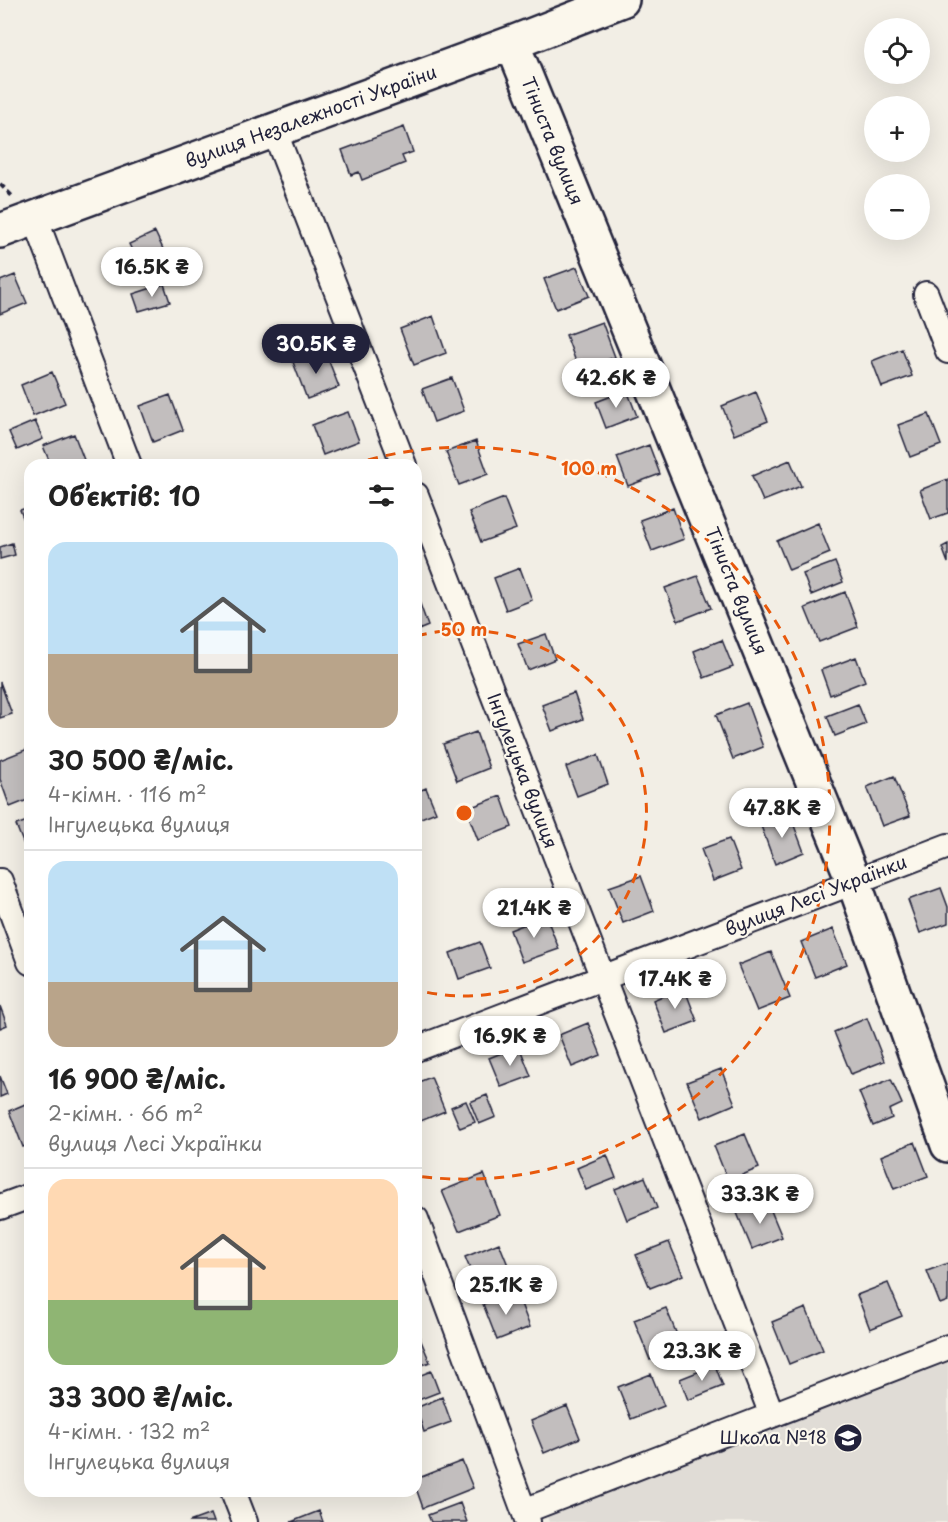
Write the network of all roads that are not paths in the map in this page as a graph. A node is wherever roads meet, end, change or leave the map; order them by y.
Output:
1 (622, 0) edge
2 (512, 43) junction
3 (274, 130) junction
4 (35, 218) junction
5 (0, 231) edge
6 (926, 294) dead end
7 (948, 351) edge
8 (127, 459) edge
9 (402, 459) edge
10 (422, 510) edge
11 (948, 846) edge
12 (0, 881) edge
13 (854, 882) junction
14 (24, 946) edge
15 (603, 978) junction
16 (422, 1047) edge
17 (948, 1145) edge
18 (24, 1198) edge
19 (0, 1207) edge
20 (422, 1235) edge
21 (948, 1347) edge
22 (772, 1415) junction
23 (235, 1497) edge
24 (526, 1516) edge
25 (245, 1522) edge

1 - 2 street, вулиця Незалежності України
2 - 3 street, вулиця Незалежності України
2 - 13 street, Тіниста вулиця
3 - 4 street, вулиця Незалежності України
3 - 9 street
4 - 5 street, вулиця Незалежності України
4 - 8 street
6 - 7 street
10 - 15 street, Інгулецька вулиця
11 - 13 street, вулиця Лесі Українки
12 - 14 street
13 - 15 street, вулиця Лесі Українки
13 - 17 street, Тіниста вулиця
15 - 16 street, вулиця Лесі Українки
15 - 22 street, Інгулецька вулиця
18 - 19 street
20 - 24 street
21 - 22 street
22 - 24 street
23 - 25 street

